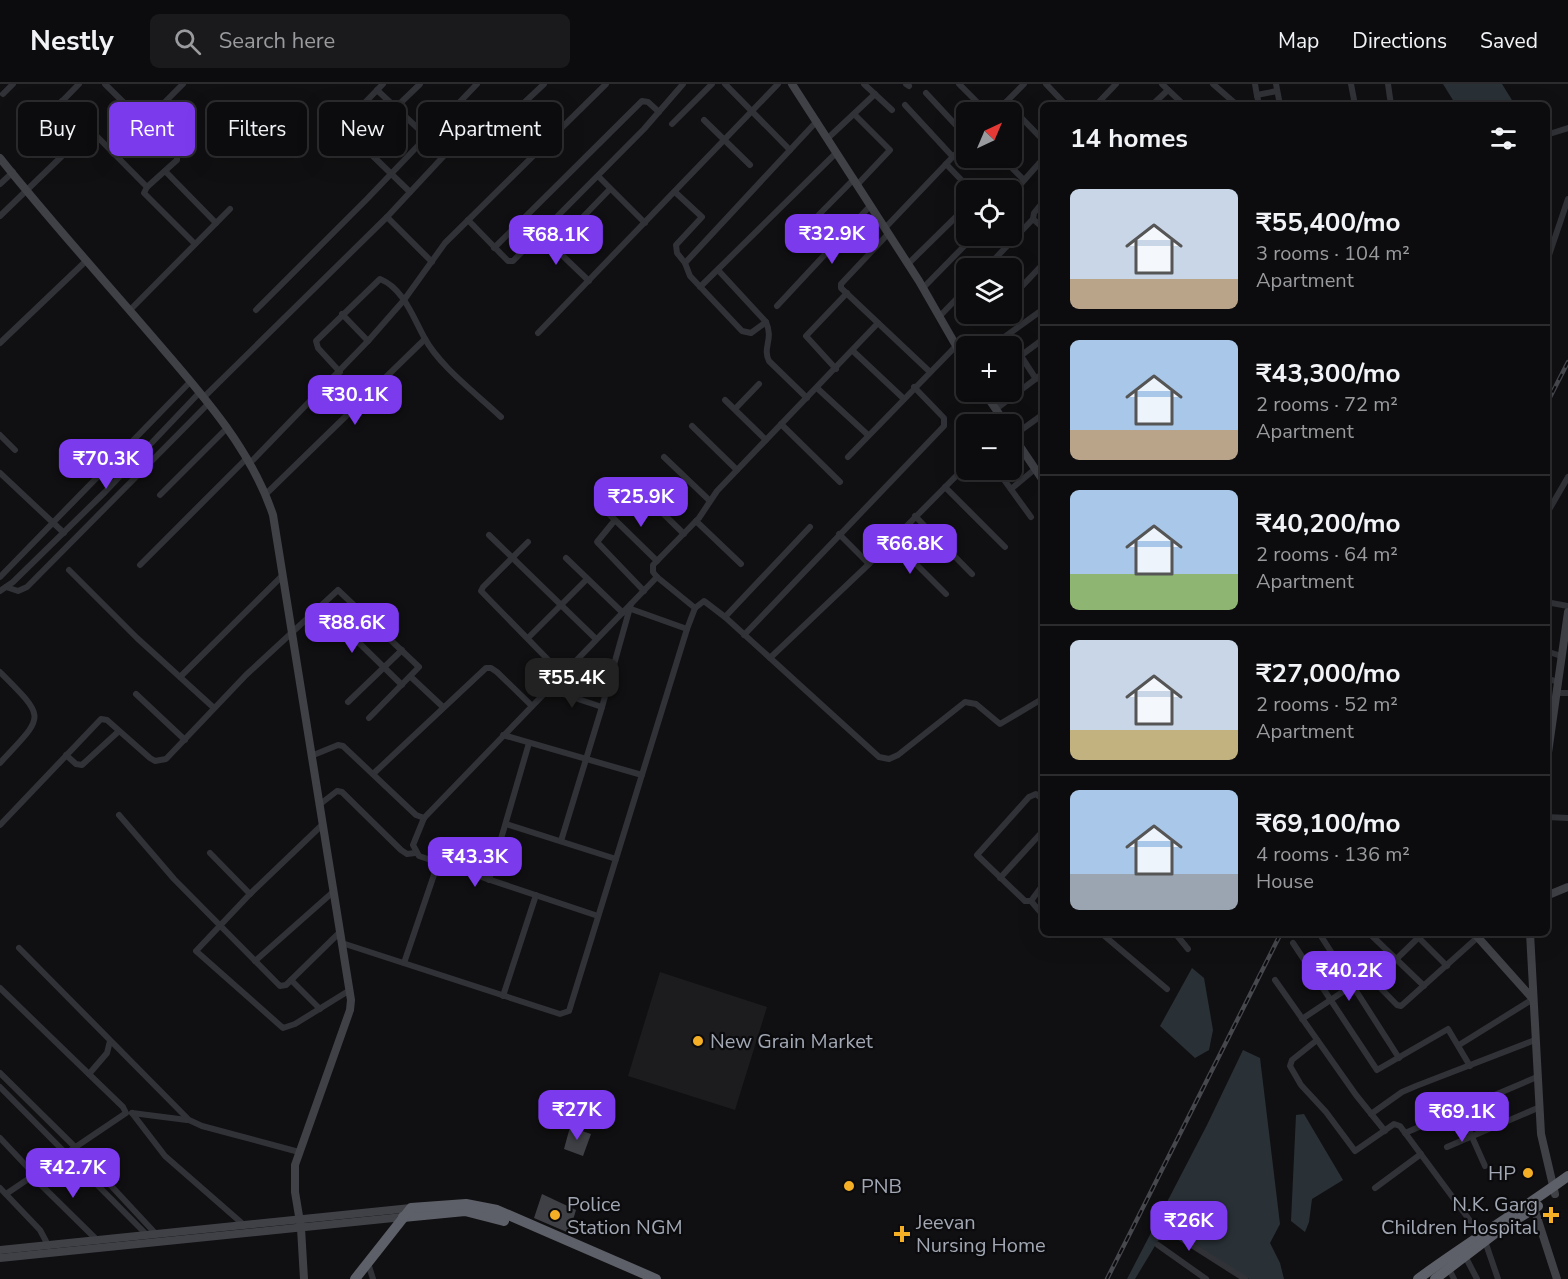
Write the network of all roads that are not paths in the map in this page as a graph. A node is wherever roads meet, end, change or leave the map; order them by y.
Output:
1 (13, 84) edge
2 (79, 84) edge
3 (105, 84) edge
4 (183, 84) edge
5 (383, 84) edge
6 (420, 84) edge
7 (477, 84) edge
8 (544, 84) edge
9 (606, 84) edge
10 (683, 84) edge
11 (712, 84) edge
12 (725, 84) edge
13 (778, 84) edge
14 (864, 84) edge
15 (959, 84) edge
16 (1046, 84) edge
17 (1162, 84) edge
18 (1213, 84) edge
19 (1254, 84) edge
20 (1351, 84) edge
21 (1388, 84) edge
22 (795, 85) edge
23 (1021, 85) edge
24 (1111, 86) edge
25 (1277, 88) edge
26 (377, 90) junction
27 (1168, 90) junction
28 (926, 93) dead end
29 (3, 94) dead end
30 (875, 94) junction
31 (1257, 96) junction
32 (62, 101) edge
33 (123, 102) edge
34 (165, 102) edge
35 (366, 102) edge
36 (390, 102) edge
37 (402, 102) edge
38 (459, 102) edge
39 (977, 102) edge
40 (1006, 102) edge
41 (1063, 102) edge
42 (1100, 102) edge
43 (1155, 102) edge
44 (1181, 102) edge
45 (1234, 102) edge
46 (1258, 102) edge
47 (1354, 102) edge
48 (1391, 102) edge
49 (905, 105) dead end
50 (892, 110) dead end
51 (659, 112) junction
52 (752, 112) junction
53 (854, 114) junction
54 (406, 117) edge
55 (1022, 118) edge
56 (704, 120) dead end
57 (817, 121) junction
58 (672, 124) dead end
59 (956, 125) edge
60 (1568, 128) edge
61 (418, 129) edge
62 (1550, 134) edge
63 (97, 136) edge
64 (1040, 137) edge
65 (827, 139) junction
66 (724, 141) junction
67 (418, 145) edge
68 (790, 150) junction
69 (837, 153) junction
70 (956, 154) edge
71 (62, 156) edge
72 (176, 156) edge
73 (372, 156) edge
74 (953, 157) junction
75 (0, 158) edge
76 (1040, 162) edge
77 (946, 164) junction
78 (750, 165) dead end
79 (1012, 168) edge
80 (165, 171) junction
81 (13, 172) junction
82 (391, 174) junction
83 (598, 176) junction
84 (961, 180) edge
85 (1024, 180) junction
86 (856, 182) junction
87 (1022, 182) edge
88 (0, 184) edge
89 (147, 188) junction
90 (28, 189) junction
91 (610, 189) junction
92 (410, 192) junction
93 (675, 192) junction
94 (1568, 199) edge
95 (870, 206) junction
96 (1040, 206) edge
97 (230, 208) dead end
98 (0, 216) edge
99 (387, 217) junction
100 (956, 217) edge
101 (1034, 219) junction
102 (468, 220) junction
103 (216, 223) junction
104 (645, 223) junction
105 (1040, 225) edge
106 (886, 231) junction
107 (540, 234) junction
108 (794, 240) dead end
109 (195, 244) junction
110 (964, 246) edge
111 (554, 247) junction
112 (494, 248) junction
113 (1550, 252) edge
114 (996, 258) edge
115 (87, 260) junction
116 (432, 262) junction
117 (685, 263) junction
118 (908, 264) junction
119 (1040, 267) edge
120 (718, 270) junction
121 (589, 281) junction
122 (1022, 286) edge
123 (700, 287) junction
124 (923, 288) junction
125 (847, 293) junction
126 (956, 299) edge
127 (404, 300) junction
128 (777, 306) dead end
129 (130, 310) junction
130 (256, 310) dead end
131 (1040, 311) edge
132 (342, 314) junction
133 (939, 317) junction
134 (766, 322) junction
135 (878, 323) junction
136 (538, 333) dead end
137 (1006, 336) edge
138 (425, 339) junction
139 (368, 341) junction
140 (1040, 342) edge
141 (0, 343) edge
142 (956, 346) joint
143 (853, 351) junction
144 (1022, 355) edge
145 (1022, 357) edge
146 (836, 369) junction
147 (340, 372) junction
148 (930, 372) junction
149 (1040, 377) edge
150 (191, 381) junction
151 (759, 384) dead end
152 (914, 387) junction
153 (817, 388) junction
154 (204, 398) junction
155 (807, 398) junction
156 (903, 398) junction
157 (725, 400) dead end
158 (991, 402) edge
159 (735, 409) junction
160 (996, 409) junction
161 (999, 414) edge
162 (1040, 416) edge
163 (501, 417) dead end
164 (169, 424) junction
165 (781, 424) junction
166 (692, 426) dead end
167 (1022, 428) edge
168 (226, 429) junction
169 (179, 434) junction
170 (0, 435) edge
171 (868, 435) junction
172 (766, 440) junction
173 (1022, 448) edge
174 (15, 450) dead end
175 (664, 457) dead end
176 (848, 457) dead end
177 (249, 460) junction
178 (737, 470) junction
179 (0, 473) edge
180 (1039, 473) edge
181 (956, 476) edge
182 (1568, 477) edge
183 (1004, 480) edge
184 (840, 482) dead end
185 (636, 487) dead end
186 (945, 487) junction
187 (1011, 489) junction
188 (266, 494) junction
189 (160, 495) dead end
190 (709, 500) junction
191 (1550, 508) edge
192 (608, 513) dead end
193 (915, 516) junction
194 (1031, 517) dead end
195 (615, 520) junction
196 (696, 521) junction
197 (52, 523) junction
198 (810, 527) dead end
199 (64, 533) junction
200 (684, 534) junction
201 (839, 534) junction
202 (489, 535) dead end
203 (891, 539) junction
204 (528, 542) dead end
205 (1005, 547) dead end
206 (512, 558) junction
207 (566, 558) dead end
208 (657, 561) junction
209 (741, 564) dead end
210 (869, 564) junction
211 (140, 565) dead end
212 (69, 570) dead end
213 (283, 574) junction
214 (972, 574) dead end
215 (0, 577) edge
216 (657, 577) junction
217 (588, 579) junction
218 (3, 589) edge
219 (644, 591) junction
220 (946, 594) dead end
221 (1550, 603) edge
222 (560, 606) junction
223 (631, 606) junction
224 (1568, 606) edge
225 (695, 608) junction
226 (1568, 612) edge
227 (622, 613) junction
228 (367, 617) junction
229 (725, 617) junction
230 (687, 629) junction
231 (292, 631) junction
232 (744, 635) junction
233 (528, 639) junction
234 (596, 639) junction
235 (402, 650) junction
236 (1550, 652) edge
237 (1561, 656) junction
238 (770, 658) junction
239 (384, 668) junction
240 (0, 672) edge
241 (562, 674) junction
242 (180, 677) junction
243 (411, 677) junction
244 (1550, 679) edge
245 (1558, 682) junction
246 (402, 685) junction
247 (548, 689) junction
248 (1557, 693) junction
249 (1568, 693) edge
250 (136, 694) dead end
251 (1040, 700) edge
252 (348, 702) dead end
253 (532, 706) junction
254 (443, 707) junction
255 (603, 707) junction
256 (214, 708) junction
257 (369, 718) dead end
258 (119, 731) junction
259 (503, 735) junction
260 (185, 740) junction
261 (1550, 740) edge
262 (529, 743) junction
263 (66, 755) junction
264 (311, 756) junction
265 (585, 760) junction
266 (0, 764) edge
267 (373, 774) junction
268 (642, 776) junction
269 (1040, 797) edge
270 (319, 805) junction
271 (119, 816) dead end
272 (1550, 817) edge
273 (424, 818) junction
274 (1568, 818) edge
275 (322, 824) junction
276 (506, 824) junction
277 (0, 825) edge
278 (1040, 834) edge
279 (561, 841) junction
280 (210, 853) dead end
281 (416, 853) junction
282 (616, 859) junction
283 (438, 864) junction
284 (1000, 878) junction
285 (489, 880) junction
286 (1568, 887) edge
287 (1040, 889) edge
288 (333, 892) junction
289 (250, 894) junction
290 (1550, 894) edge
291 (536, 895) junction
292 (1031, 901) junction
293 (1040, 912) edge
294 (598, 916) junction
295 (219, 926) junction
296 (340, 932) junction
297 (1105, 936) edge
298 (1177, 936) edge
299 (1321, 936) edge
300 (1372, 936) edge
301 (1418, 936) edge
302 (1420, 936) edge
303 (1476, 936) edge
304 (1480, 936) edge
305 (1530, 936) edge
306 (1293, 943) dead end
307 (342, 944) junction
308 (19, 948) dead end
309 (1188, 949) dead end
310 (1348, 955) dead end
311 (1397, 959) junction
312 (255, 961) junction
313 (404, 963) junction
314 (1447, 966) junction
315 (291, 980) junction
316 (1275, 980) dead end
317 (1374, 981) junction
318 (1353, 985) junction
319 (1424, 986) junction
320 (0, 988) edge
321 (1167, 989) dead end
322 (350, 990) junction
323 (503, 996) junction
324 (1533, 999) junction
325 (1331, 1000) junction
326 (320, 1009) junction
327 (1302, 1019) junction
328 (1317, 1040) junction
329 (1535, 1040) junction
330 (110, 1041) junction
331 (1459, 1046) junction
332 (1399, 1058) junction
333 (1470, 1066) junction
334 (0, 1073) edge
335 (89, 1074) junction
336 (1538, 1077) junction
337 (0, 1087) edge
338 (1539, 1107) junction
339 (1460, 1110) junction
340 (129, 1113) junction
341 (1371, 1114) junction
342 (189, 1120) junction
343 (1385, 1131) junction
344 (1405, 1133) junction
345 (1471, 1136) junction
346 (0, 1138) edge
347 (74, 1146) junction
348 (1447, 1146) dead end
349 (65, 1152) junction
350 (299, 1152) junction
351 (1421, 1154) junction
352 (1485, 1166) dead end
353 (33, 1175) junction
354 (1568, 1176) edge
355 (1568, 1185) edge
356 (0, 1188) edge
357 (1375, 1188) dead end
358 (1554, 1191) junction
359 (6, 1194) junction
360 (1533, 1206) junction
361 (411, 1208) junction
362 (466, 1208) junction
363 (403, 1217) junction
364 (301, 1224) junction
365 (244, 1225) junction
366 (1168, 1230) dead end
367 (156, 1234) junction
368 (147, 1235) junction
369 (1483, 1238) junction
370 (97, 1240) junction
371 (48, 1245) junction
372 (1158, 1245) dead end
373 (0, 1250) edge
374 (1465, 1256) junction
375 (0, 1258) edge
376 (368, 1262) junction
377 (1449, 1269) junction
378 (304, 1279) edge
379 (355, 1279) edge
380 (373, 1279) edge
381 (639, 1279) edge
382 (656, 1279) edge
383 (1206, 1279) edge
384 (1245, 1279) edge
385 (1418, 1279) edge
386 (1435, 1279) edge
387 (1454, 1279) edge
388 (1478, 1279) edge
389 (1498, 1279) edge
390 (1557, 1279) edge

1 - 29 street
2 - 32 street
3 - 33 street
4 - 34 street
5 - 26 street
6 - 37 street
7 - 38 street
8 - 92 street
9 - 102 street
10 - 51 street
11 - 58 street
12 - 52 street
13 - 52 street
14 - 30 street
15 - 39 street
16 - 41 street
17 - 27 street
18 - 45 street
19 - 31 street
20 - 47 street
21 - 48 street
22 - 57 street
23 - 40 street
24 - 42 street
25 - 31 street
26 - 35 street
26 - 36 street
27 - 43 street
27 - 44 street
28 - 59 street
30 - 50 street
30 - 53 street
31 - 46 street
49 - 74 street
51 - 83 street
51 - 112 street
52 - 66 street
52 - 68 street
53 - 65 street
53 - 86 street
54 - 61 street
55 - 64 street
56 - 66 street
57 - 65 street
57 - 68 street
60 - 62 street
63 - 89 street
65 - 69 street
66 - 78 street
66 - 93 street
67 - 82 street
68 - 117 street
69 - 86 street
69 - 120 street
70 - 74 street
71 - 90 street
72 - 80 street
73 - 82 street
74 - 77 street
75 - 81 street
76 - 85 street
77 - 84 street
77 - 106 street
79 - 85 street
80 - 89 street
80 - 103 street
81 - 88 street
81 - 90 street
82 - 92 street
82 - 130 street
83 - 91 street
83 - 107 street
85 - 87 street
86 - 95 street
86 - 108 street
89 - 109 street
90 - 98 street
90 - 115 street
91 - 104 street
91 - 111 street
92 - 99 street
93 - 104 street
93 - 117 street
94 - 113 street
95 - 106 street
95 - 128 street
96 - 101 street
97 - 103 street
99 - 116 street
99 - 154 street
100 - 118 street
101 - 105 street
101 - 114 street
102 - 112 street
102 - 116 street
103 - 109 street
104 - 121 street
106 - 118 street
106 - 125 street
107 - 111 street
107 - 112 street
109 - 129 street
110 - 124 street
111 - 121 street
115 - 129 street
115 - 141 street
116 - 127 street
117 - 123 street
118 - 124 street
119 - 122 street
120 - 123 street
120 - 134 street
121 - 136 street
123 - 134 street
124 - 133 street
125 - 135 street
125 - 146 street
126 - 133 street
127 - 132 street
127 - 138 street
127 - 139 street
129 - 150 street
131 - 137 street
132 - 139 street
132 - 147 street
133 - 142 street
134 - 155 street
135 - 143 street
135 - 148 street
138 - 163 street
138 - 188 street
139 - 147 street
140 - 144 street
142 - 148 street
143 - 146 street
143 - 156 street
145 - 149 street
146 - 153 street
147 - 177 street
148 - 152 street
149 - 160 street
150 - 154 street
150 - 197 street
151 - 159 street
152 - 156 street
152 - 201 street
153 - 155 street
153 - 171 street
154 - 164 street
154 - 168 street
154 - 169 street
155 - 165 street
156 - 171 street
157 - 159 street
158 - 160 street
159 - 172 street
160 - 161 street
162 - 167 street
164 - 169 street
164 - 199 street
165 - 172 street
165 - 184 street
166 - 178 street
168 - 177 street
168 - 189 street
169 - 218 street
170 - 174 street
171 - 176 street
172 - 178 street
173 - 180 street
175 - 190 street
177 - 188 street
177 - 211 street
178 - 190 street
179 - 197 street
180 - 187 street
181 - 186 street
182 - 191 street
183 - 187 street
185 - 200 street
186 - 193 street
186 - 205 street
187 - 194 street
188 - 213 street
190 - 196 street
192 - 195 street
193 - 203 street
193 - 214 street
195 - 208 street
195 - 219 street
196 - 200 street
196 - 209 street
197 - 199 street
197 - 215 street
198 - 229 street
199 - 218 street
200 - 208 street
201 - 210 street
201 - 232 street
202 - 206 street
203 - 210 street
203 - 220 street
204 - 206 street
206 - 222 street
206 - 233 street
207 - 217 street
208 - 216 street
210 - 238 street
212 - 242 street
213 - 231 street
213 - 242 street
216 - 219 street
216 - 225 street
217 - 222 street
217 - 227 street
219 - 223 street
221 - 224 street
222 - 233 street
222 - 234 street
223 - 227 street
223 - 230 street
223 - 255 street
225 - 229 street
225 - 230 street
226 - 237 street
227 - 234 street
228 - 231 street
228 - 235 street
228 - 239 street
229 - 232 street
230 - 268 street
231 - 256 street
231 - 264 street
232 - 238 street
233 - 241 street
234 - 241 street
235 - 239 street
235 - 243 street
236 - 237 street
237 - 245 street
238 - 251 street
239 - 246 street
239 - 252 street
240 - 266 street
241 - 247 street
242 - 256 street
243 - 246 street
243 - 254 street
244 - 245 street
245 - 248 street
246 - 257 street
247 - 253 street
247 - 255 street
248 - 249 street
248 - 261 street
250 - 260 street
253 - 254 street
253 - 259 street
254 - 267 street
255 - 265 street
256 - 260 street
258 - 260 street
258 - 263 street
258 - 263 street
259 - 262 street
259 - 273 street
262 - 265 street
262 - 276 street
263 - 277 street
264 - 267 street
264 - 270 street
265 - 268 street
265 - 279 street
267 - 273 street
268 - 282 street
269 - 284 street
270 - 275 street
270 - 281 street
271 - 295 street
272 - 274 street
273 - 281 street
275 - 288 street
275 - 289 street
276 - 279 street
276 - 285 street
278 - 284 street
279 - 282 street
280 - 289 street
281 - 283 street
282 - 294 street
283 - 285 street
283 - 313 street
284 - 292 street
285 - 291 street
286 - 290 street
287 - 292 street
288 - 296 street
288 - 312 street
289 - 295 street
291 - 294 street
291 - 323 street
292 - 293 street
294 - 323 street
295 - 312 street
295 - 326 street
296 - 307 street
296 - 315 street
297 - 321 street
298 - 309 street
299 - 318 street
300 - 311 street
301 - 311 street
302 - 314 street
303 - 314 street
304 - 324 street
305 - 324 street
306 - 325 street
307 - 313 street
307 - 322 street
308 - 330 street
310 - 317 street
311 - 317 street
311 - 319 street
312 - 315 street
313 - 323 street
314 - 319 street
315 - 326 street
316 - 327 street
317 - 319 street
318 - 325 street
318 - 332 street
320 - 335 street
322 - 326 street
322 - 350 street
324 - 329 street
324 - 331 street
325 - 327 street
325 - 332 street
327 - 328 street
328 - 341 street
328 - 343 street
329 - 333 street
329 - 336 street
330 - 335 street
330 - 342 street
331 - 332 street
331 - 333 street
333 - 341 street
334 - 347 street
335 - 340 street
336 - 338 street
336 - 339 street
337 - 349 street
338 - 345 street
338 - 358 street
339 - 344 street
339 - 345 street
340 - 342 street
340 - 347 street
340 - 365 street
341 - 343 street
342 - 350 street
343 - 344 street
344 - 351 street
345 - 348 street
345 - 352 street
346 - 353 street
347 - 349 street
347 - 367 street
349 - 353 street
349 - 368 street
350 - 364 street
351 - 357 street
351 - 369 street
353 - 359 street
353 - 370 street
354 - 358 highway
355 - 358 highway
356 - 359 street
358 - 360 highway
359 - 371 street
360 - 369 highway
360 - 390 street
361 - 362 highway
361 - 363 highway
361 - 364 street
362 - 363 highway
362 - 381 highway
362 - 382 highway
363 - 364 street
363 - 376 highway
364 - 365 street
364 - 375 street
364 - 378 street
365 - 367 street
366 - 384 street
367 - 368 street
368 - 370 street
369 - 374 highway
369 - 385 highway
369 - 389 street
370 - 371 street
371 - 373 street
372 - 383 street
374 - 377 highway
374 - 388 street
376 - 379 highway
376 - 380 street
377 - 386 highway
377 - 387 street

